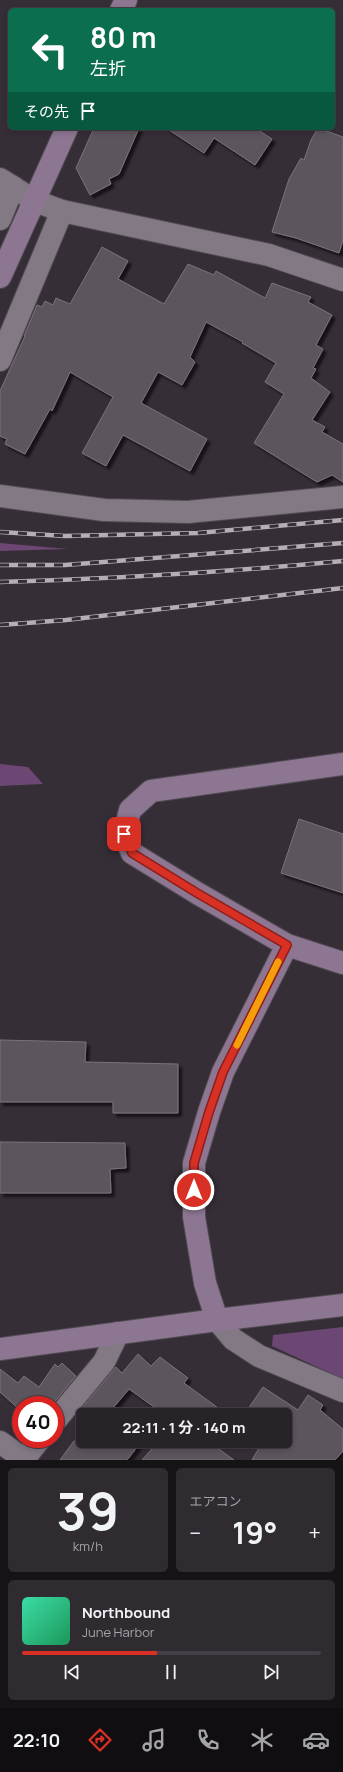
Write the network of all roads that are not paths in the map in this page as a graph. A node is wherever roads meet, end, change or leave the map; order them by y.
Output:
1 (66, 130) edge
2 (6, 183) edge
3 (35, 201) junction
4 (62, 211) junction
5 (0, 219) edge
6 (0, 277) edge
7 (343, 280) edge
8 (0, 360) edge
9 (0, 496) edge
10 (343, 497) edge
11 (343, 764) edge
12 (287, 945) junction
13 (343, 963) edge
14 (343, 1305) edge
15 (217, 1320) junction
16 (118, 1333) junction
17 (0, 1349) edge
18 (343, 1391) edge
19 (64, 1410) edge
20 (0, 1442) edge
21 (33, 1448) edge
22 (24, 1459) edge

1 - 3 street
2 - 3 street
2 - 5 street
3 - 4 street
3 - 6 street
4 - 7 street
4 - 8 street
9 - 10 street
11 - 12 street
12 - 13 street
12 - 15 street
14 - 15 street
15 - 16 street
15 - 18 street
16 - 17 street
16 - 19 street
20 - 22 street
21 - 22 street

